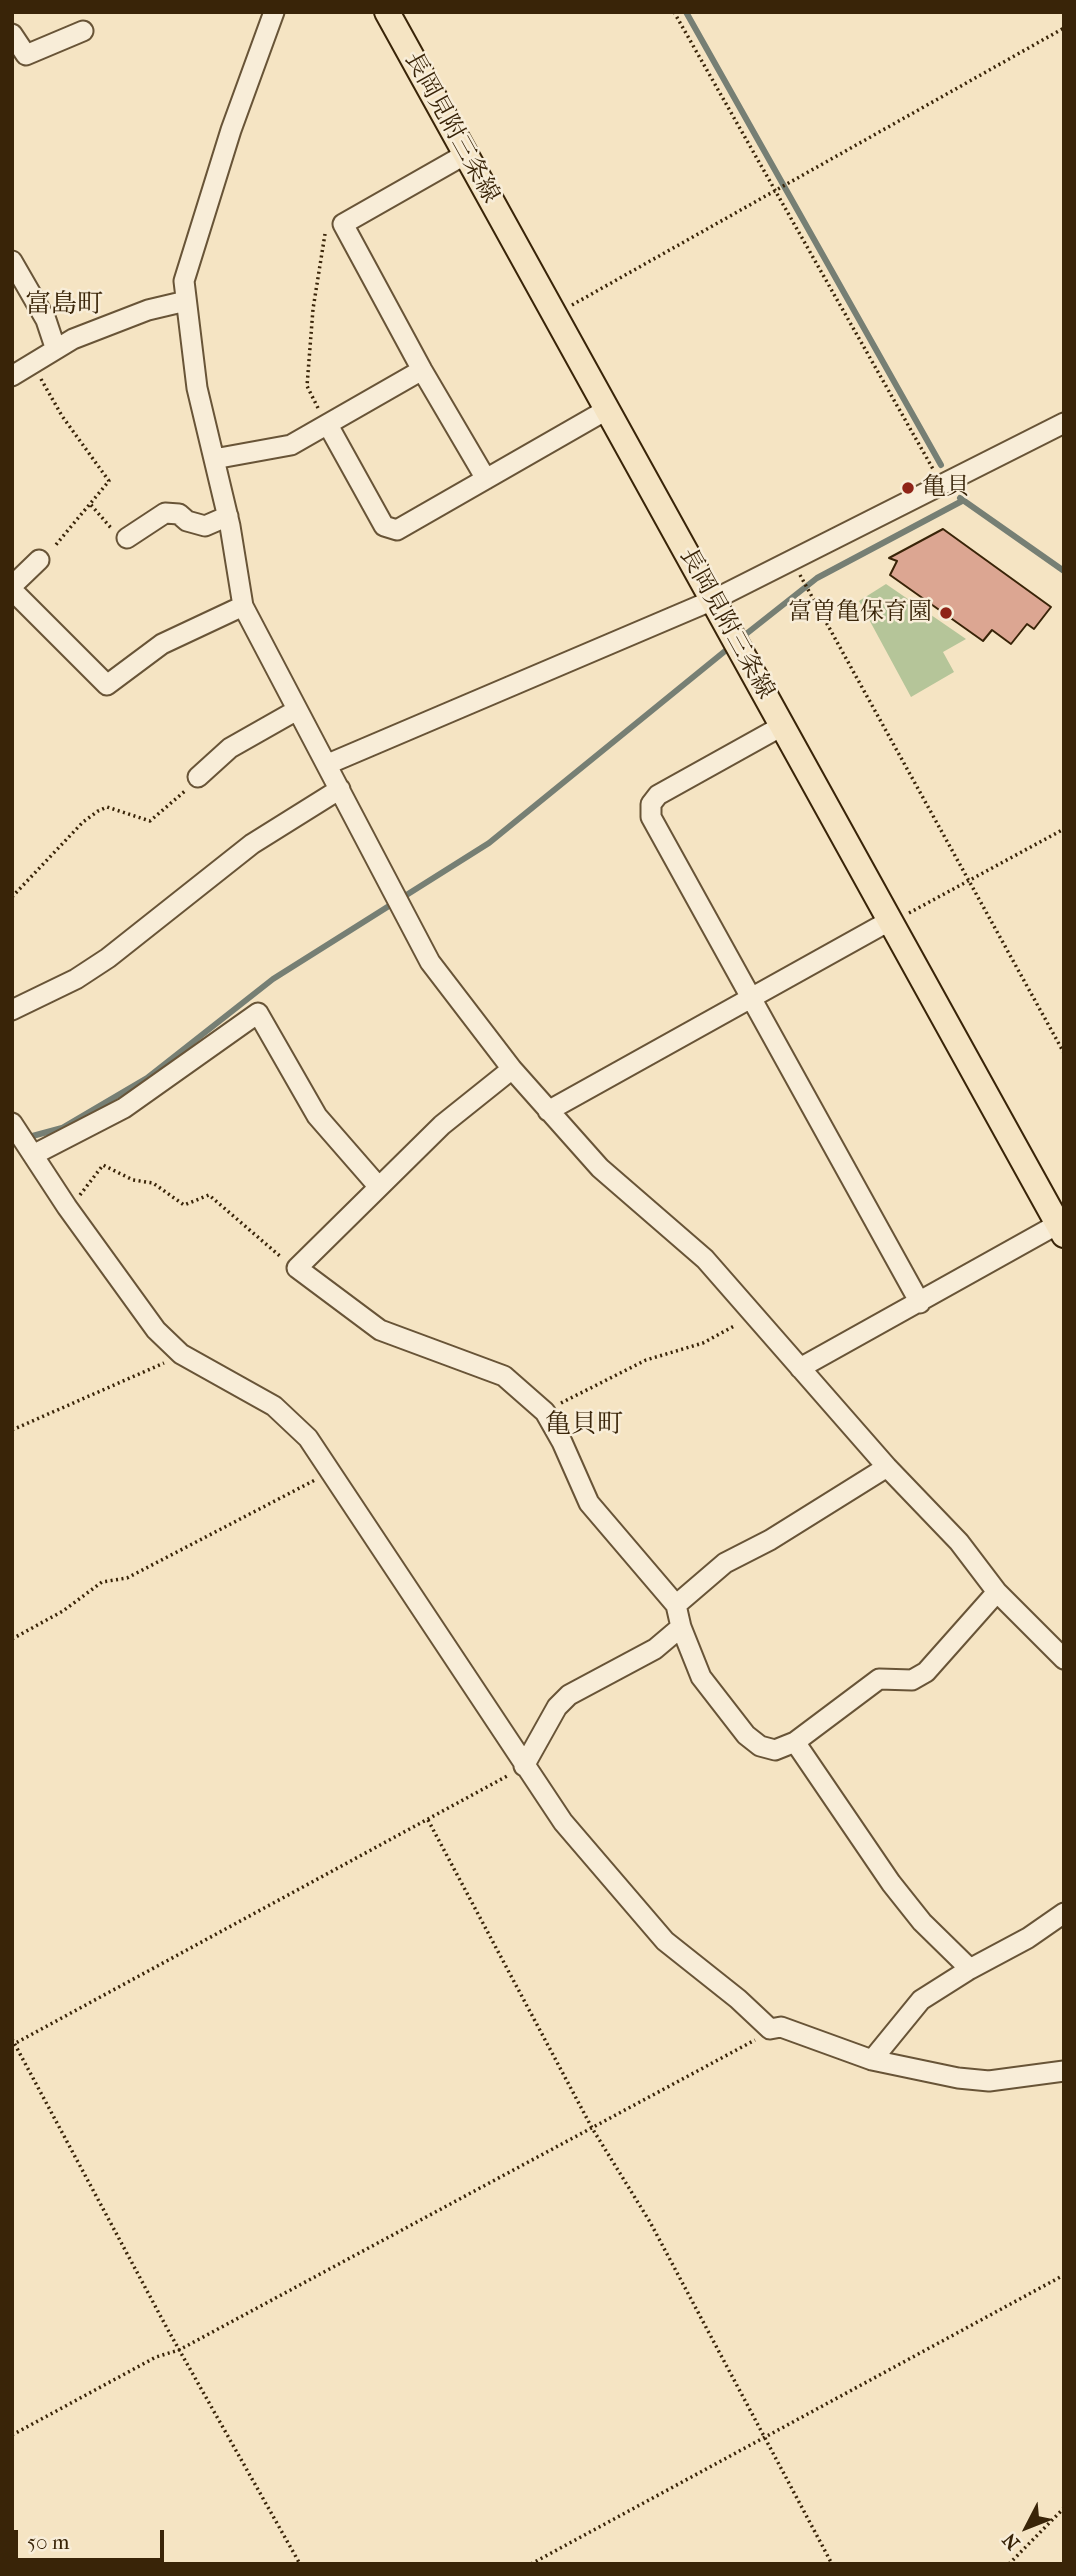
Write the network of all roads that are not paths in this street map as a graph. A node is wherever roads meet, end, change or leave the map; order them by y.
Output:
1 (274, 12) edge
2 (387, 12) edge
3 (83, 31) dead end
4 (12, 34) edge
5 (466, 154) junction
6 (12, 261) edge
7 (186, 301) junction
8 (55, 347) junction
9 (422, 370) junction
10 (12, 376) edge
11 (608, 409) junction
12 (1064, 424) edge
13 (328, 425) junction
14 (214, 459) junction
15 (486, 479) junction
16 (228, 516) junction
17 (127, 538) road end
18 (39, 560) road end
19 (12, 588) edge
20 (713, 600) junction
21 (243, 606) junction
22 (297, 710) junction
23 (782, 726) junction
24 (328, 764) junction
25 (198, 776) road end
26 (340, 789) junction
27 (891, 920) junction
28 (751, 1000) junction
29 (12, 1010) edge
30 (512, 1069) junction
31 (548, 1111) junction
32 (12, 1123) edge
33 (33, 1155) junction
34 (377, 1186) junction
35 (1061, 1230) edge
36 (920, 1303) junction
37 (800, 1368) junction
38 (887, 1467) junction
39 (997, 1592) junction
40 (676, 1605) junction
41 (681, 1627) junction
42 (1064, 1659) edge
43 (795, 1742) junction
44 (524, 1766) junction
45 (1064, 1913) edge
46 (970, 1969) junction
47 (872, 2060) junction
48 (1064, 2071) edge

1 - 7 street
2 - 5 main road, 長岡見附三条線
3 - 4 street
5 - 9 street
5 - 11 main road, 長岡見附三条線
6 - 8 street
7 - 8 street
7 - 14 street
8 - 10 street
9 - 13 street
9 - 15 street
11 - 15 street
11 - 20 main road, 長岡見附三条線
12 - 20 street
13 - 14 street
13 - 15 street
14 - 16 street
16 - 17 street
16 - 21 street
18 - 19 street
19 - 21 street
20 - 23 main road, 長岡見附三条線
20 - 24 street
21 - 22 street
22 - 24 street
22 - 25 street
23 - 27 main road, 長岡見附三条線
23 - 28 street
24 - 26 street
26 - 29 street
26 - 30 street
27 - 28 street
27 - 35 main road, 長岡見附三条線
28 - 31 street
28 - 36 street
30 - 31 street
30 - 34 street
31 - 37 street
32 - 33 street
33 - 34 street
33 - 44 street
34 - 40 street
35 - 36 street
36 - 37 street
37 - 38 street
38 - 39 street
38 - 40 street
39 - 42 street
39 - 43 street
40 - 41 street
41 - 43 street
41 - 44 street
43 - 46 street
44 - 47 street
45 - 46 street
46 - 47 street
47 - 48 street

